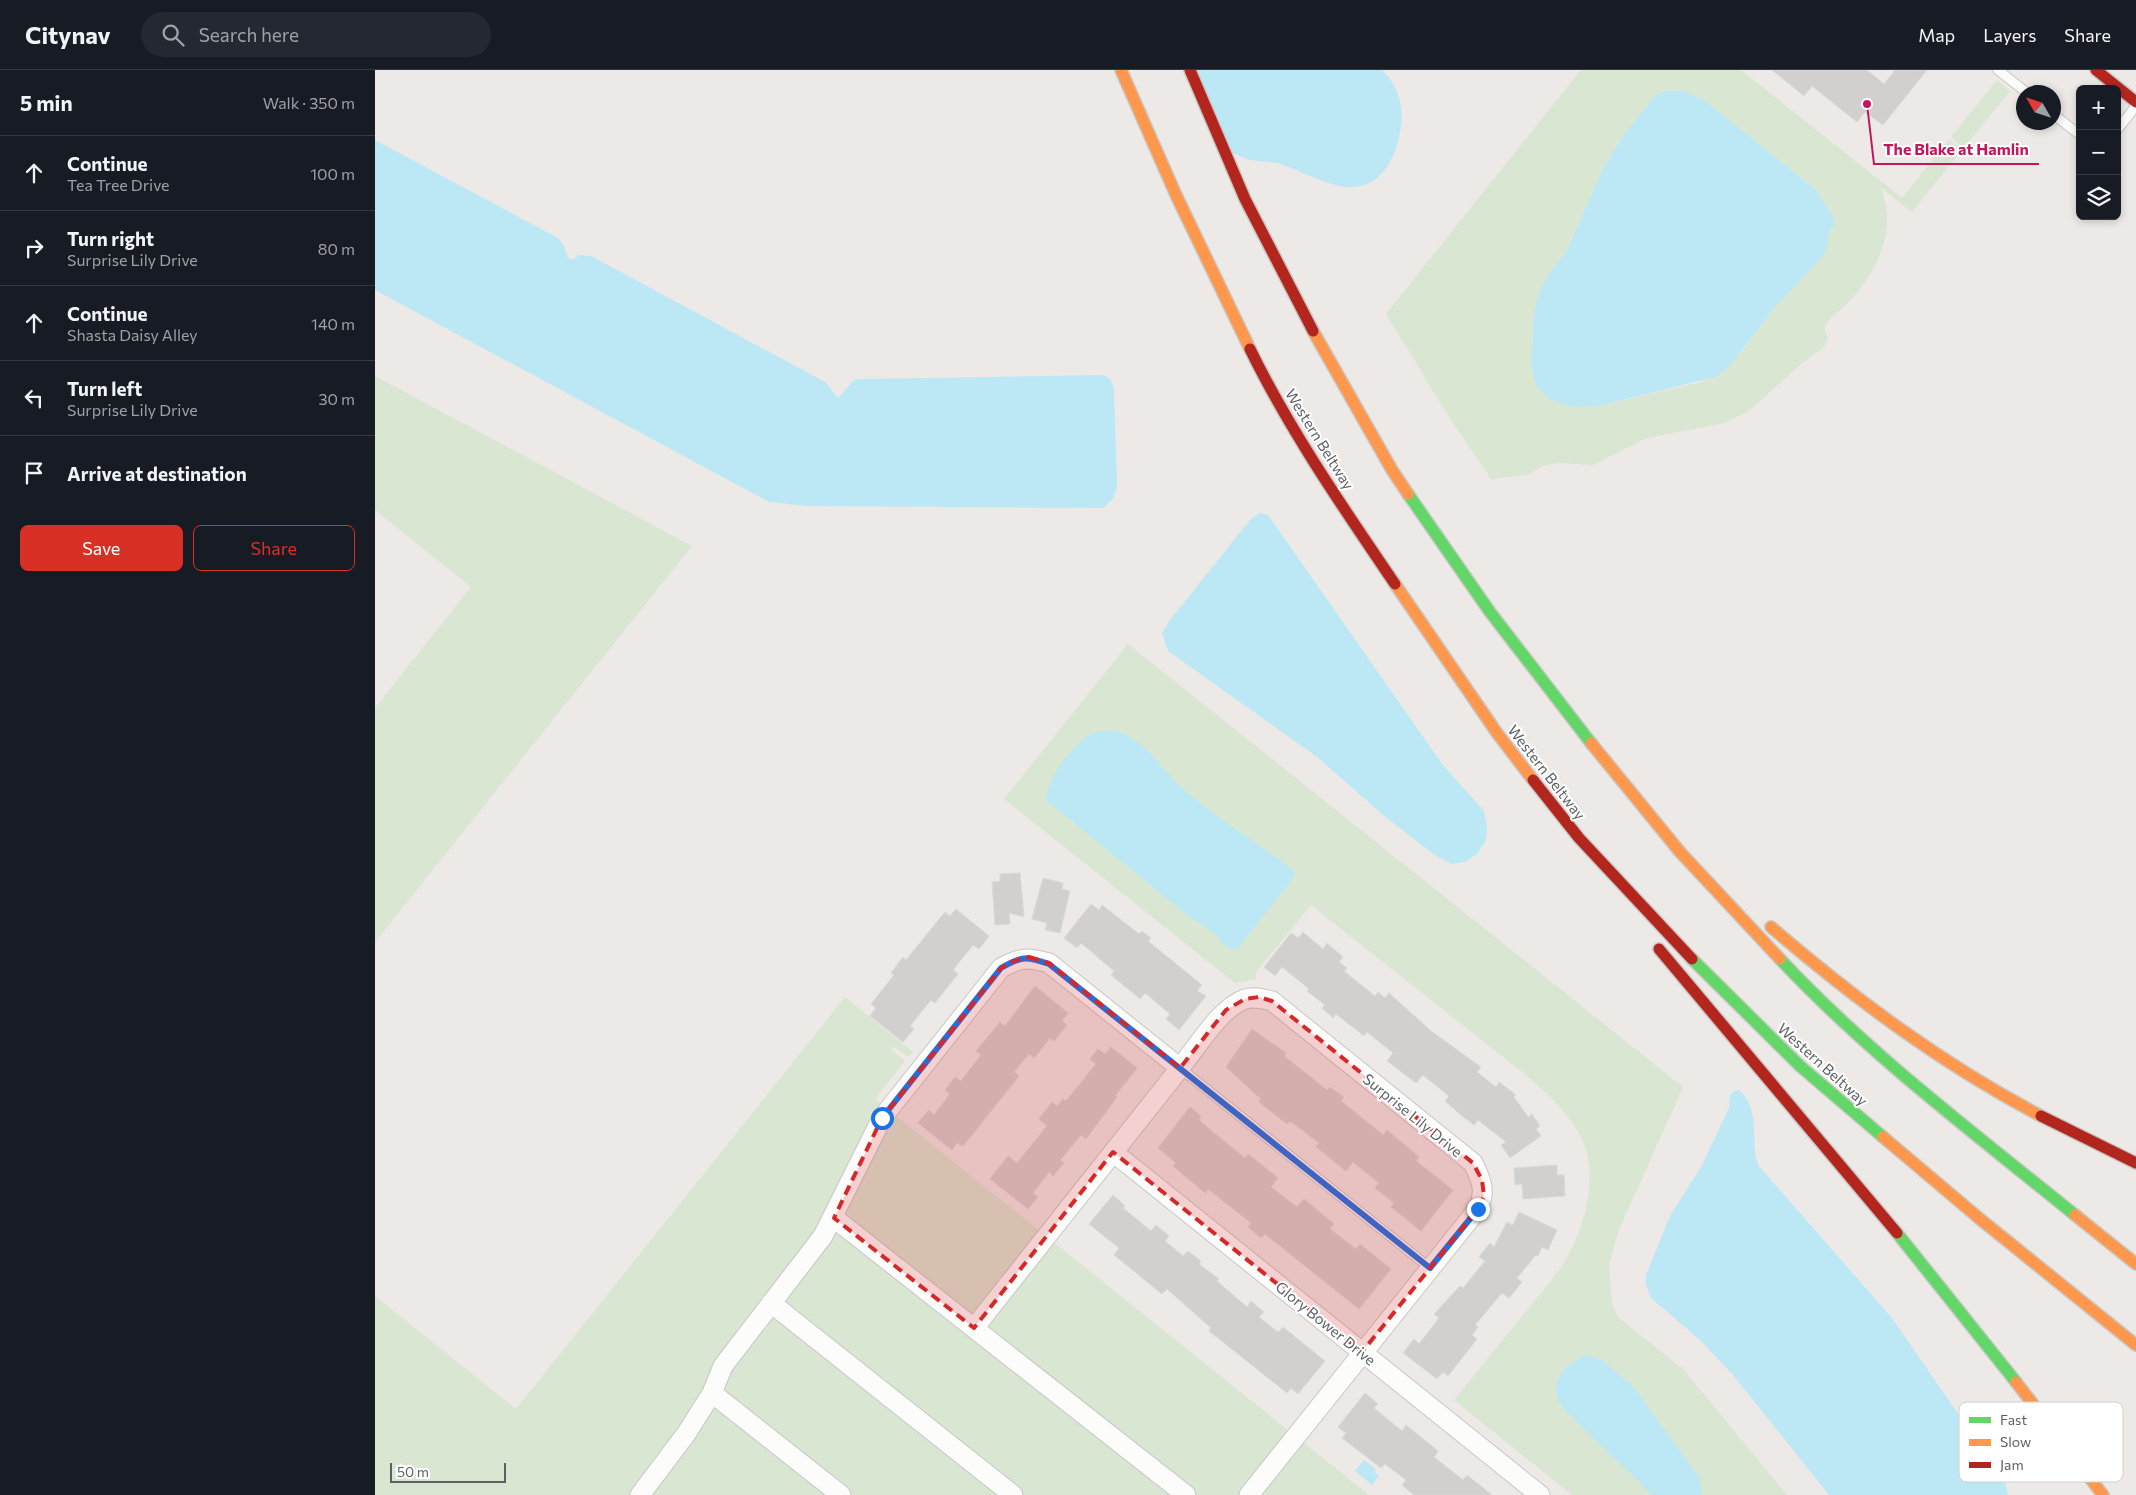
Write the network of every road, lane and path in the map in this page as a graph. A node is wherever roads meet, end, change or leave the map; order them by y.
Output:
1 (1121, 70) edge
2 (1190, 70) edge
3 (1998, 70) edge
4 (2096, 70) edge
5 (2017, 85) edge
6 (2136, 102) edge
7 (2136, 106) edge
8 (2061, 120) edge
9 (2121, 125) edge
10 (2076, 132) edge
11 (1579, 838) junction
12 (1680, 852) junction
13 (1745, 905) dead end
14 (1627, 908) dead end
15 (1760, 917) dead end
16 (1650, 938) dead end
17 (1180, 1068) junction
18 (1113, 1152) junction
19 (2136, 1163) edge
20 (834, 1218) junction
21 (2136, 1264) edge
22 (1430, 1268) junction
23 (771, 1303) junction
24 (974, 1328) junction
25 (2136, 1345) edge
26 (1361, 1352) junction
27 (713, 1393) junction
28 (2033, 1402) edge
29 (2093, 1482) edge
30 (640, 1495) edge
31 (841, 1495) edge
32 (1013, 1495) edge
33 (1186, 1495) edge
34 (1249, 1495) edge
35 (1540, 1495) edge
36 (2103, 1495) edge

1 - 11 main road, Western Beltway
2 - 12 main road
3 - 5 lane
4 - 6 main road
7 - 9 lane
8 - 10 lane
11 - 14 main road
11 - 25 main road, Western Beltway
12 - 13 main road
12 - 21 main road
15 - 19 main road
16 - 28 main road
17 - 18 street
17 - 20 street
17 - 22 lane
17 - 22 street, Surprise Lily Drive
18 - 24 street
18 - 26 street, Glory Bower Drive
20 - 23 street
20 - 24 street
22 - 26 street, Surprise Lily Drive
23 - 27 street
23 - 32 street
24 - 33 street
26 - 34 street, Surprise Lily Drive
26 - 35 street, Glory Bower Drive
27 - 30 street
27 - 31 street
29 - 36 main road

